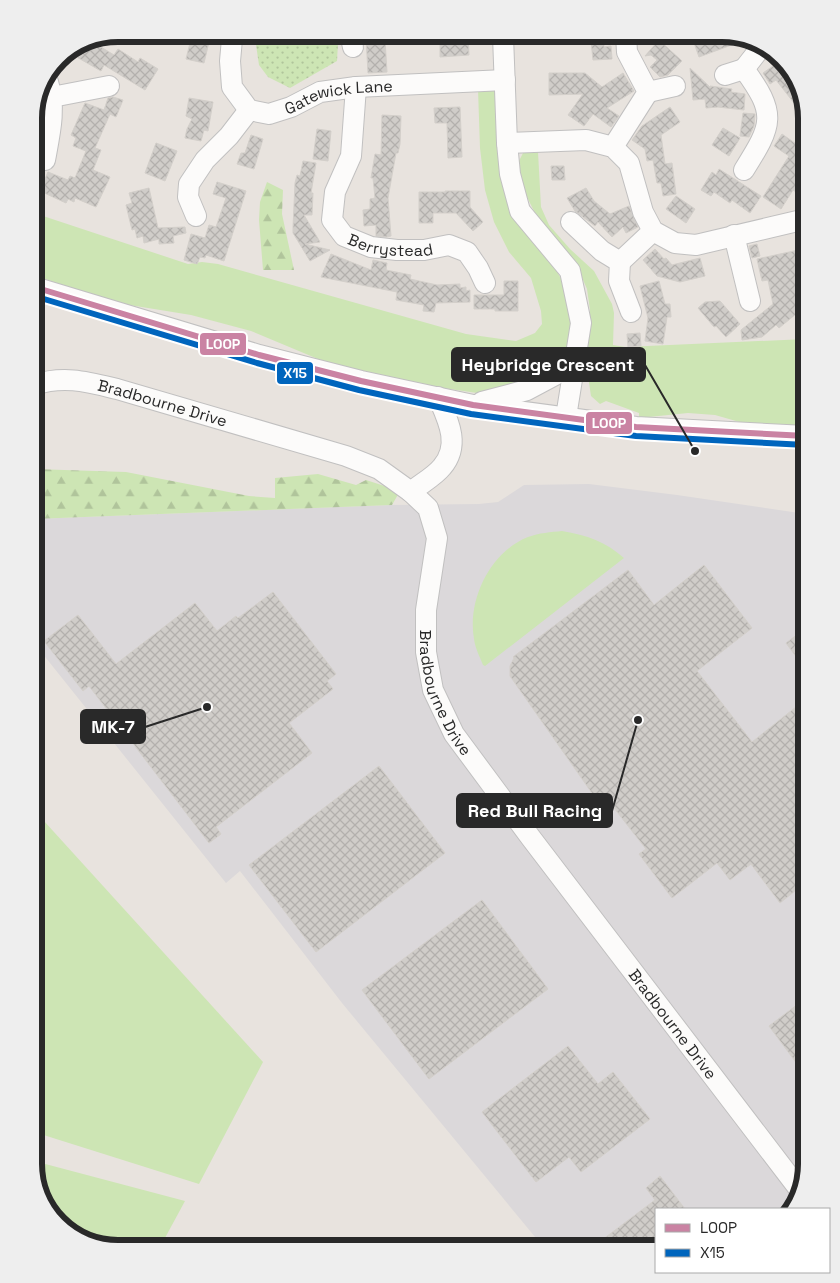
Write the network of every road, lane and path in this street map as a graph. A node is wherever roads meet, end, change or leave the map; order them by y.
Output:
1 (232, 42) edge
2 (503, 43) edge
3 (626, 43) edge
4 (758, 52) edge
5 (744, 69) junction
6 (724, 75) dead end
7 (505, 80) junction
8 (109, 86) dead end
9 (675, 86) dead end
10 (356, 87) junction
11 (50, 90) edge
12 (648, 92) junction
13 (250, 110) junction
14 (507, 144) junction
15 (613, 147) junction
16 (45, 160) dead end
17 (743, 168) dead end
18 (196, 216) dead end
19 (798, 221) edge
20 (571, 222) dead end
21 (653, 231) junction
22 (734, 235) junction
23 (620, 262) junction
24 (485, 283) dead end
25 (43, 290) edge
26 (750, 301) dead end
27 (631, 312) dead end
28 (574, 365) junction
29 (43, 383) edge
30 (438, 397) junction
31 (473, 405) junction
32 (566, 417) junction
33 (798, 436) edge
34 (411, 492) junction
35 (795, 1184) edge

1 - 13 street
2 - 7 street
3 - 12 street
4 - 5 street
5 - 6 street
5 - 17 street
7 - 10 street, Gatewick Lane
7 - 14 street
8 - 11 street
9 - 12 street
10 - 13 street, Gatewick Lane
10 - 24 street, Berrystead
11 - 16 street
12 - 15 street
13 - 18 street
14 - 15 street
14 - 28 street
15 - 21 street
19 - 22 street
20 - 23 street
21 - 22 street
21 - 23 street
22 - 26 street
23 - 27 street
25 - 30 street
28 - 31 street
28 - 32 street
29 - 34 street, Bradbourne Drive
30 - 31 street
30 - 34 street
31 - 32 street
32 - 33 street
34 - 35 street, Bradbourne Drive

